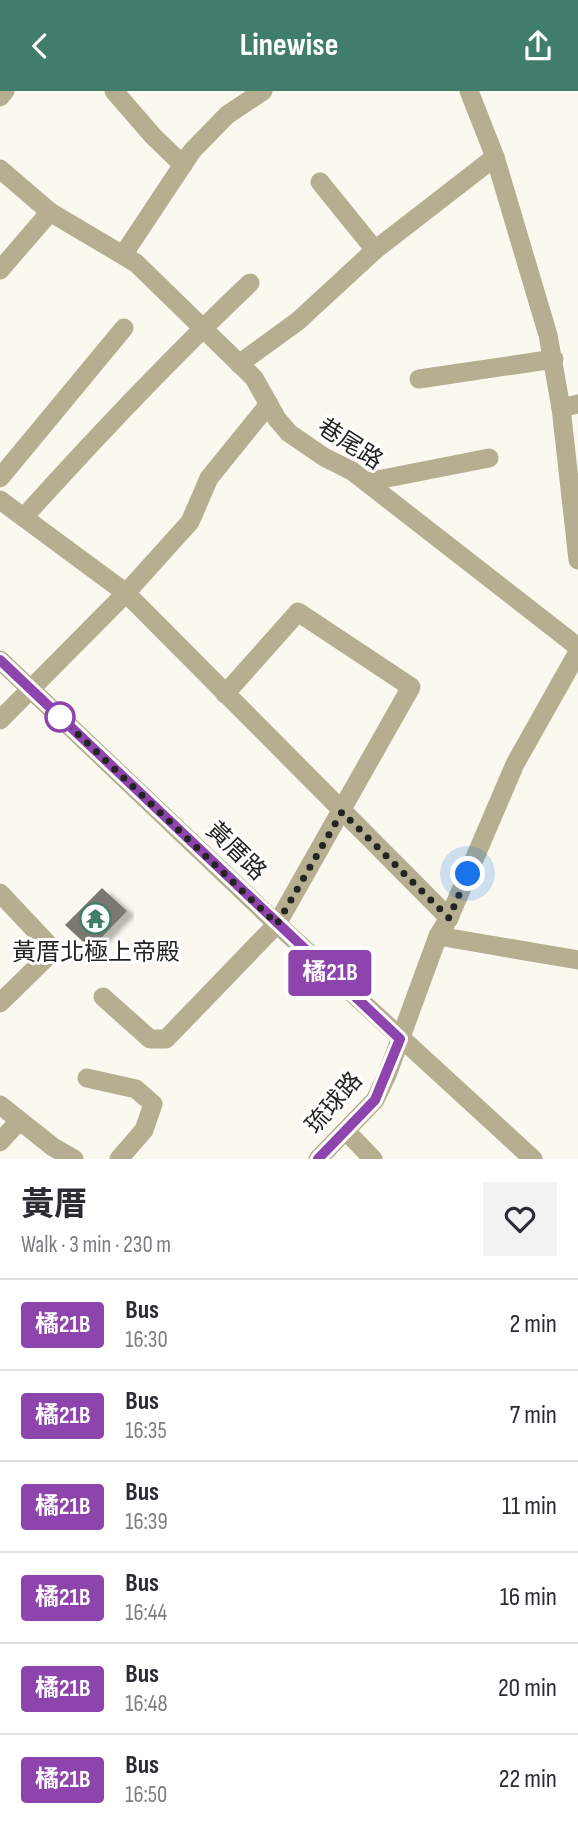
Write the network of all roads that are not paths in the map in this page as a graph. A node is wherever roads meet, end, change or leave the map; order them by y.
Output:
1 (5, 91) edge
2 (114, 91) edge
3 (263, 91) edge
4 (469, 91) edge
5 (0, 97) edge
6 (495, 157) junction
7 (183, 165) junction
8 (0, 169) edge
9 (320, 182) dead end
10 (50, 212) junction
11 (375, 250) junction
12 (123, 255) junction
13 (0, 270) edge
14 (250, 283) dead end
15 (203, 327) junction
16 (124, 328) dead end
17 (554, 359) junction
18 (239, 363) junction
19 (419, 379) dead end
20 (269, 404) junction
21 (569, 406) edge
22 (489, 458) dead end
23 (0, 478) edge
24 (367, 482) junction
25 (0, 499) edge
26 (24, 517) junction
27 (578, 560) edge
28 (126, 593) junction
29 (578, 649) edge
30 (0, 660) edge
31 (30, 689) junction
32 (225, 694) junction
33 (0, 720) edge
34 (342, 812) junction
35 (0, 893) edge
36 (449, 918) junction
37 (277, 924) junction
38 (438, 936) junction
39 (578, 960) edge
40 (103, 997) dead end
41 (0, 1003) edge
42 (400, 1039) junction
43 (87, 1078) dead end
44 (0, 1105) edge
45 (19, 1121) junction
46 (346, 1131) junction
47 (0, 1142) edge
48 (519, 1155) edge
49 (74, 1159) edge
50 (119, 1159) edge
51 (318, 1159) edge
52 (373, 1159) edge

1 - 5 street
2 - 7 street
3 - 7 street
4 - 6 street
6 - 11 street
6 - 17 street
7 - 12 street
8 - 10 street, 巷尾路
9 - 11 street
10 - 12 street, 巷尾路
10 - 13 street
11 - 18 street
12 - 15 street, 巷尾路
14 - 15 street
15 - 18 street, 巷尾路
15 - 26 street
16 - 23 street
17 - 19 street
17 - 21 street
18 - 20 street, 巷尾路
20 - 24 street, 巷尾路
20 - 28 street
21 - 27 street
22 - 24 street
24 - 29 street, 巷尾路
25 - 26 street
26 - 28 street
28 - 31 street
28 - 32 street
29 - 36 street, 琉球路
30 - 31 street, 黃厝路
31 - 33 street
31 - 37 street, 黃厝路
32 - 34 street
32 - 34 street
34 - 36 street
34 - 37 street
35 - 41 street
36 - 38 street, 琉球路
37 - 40 street
37 - 42 street, 黃厝路
38 - 39 street
38 - 42 street, 琉球路
42 - 46 street, 琉球路
42 - 48 street, 黃厝路
43 - 50 street
44 - 45 street
45 - 47 street
45 - 49 street
46 - 51 street, 琉球路
46 - 52 street

